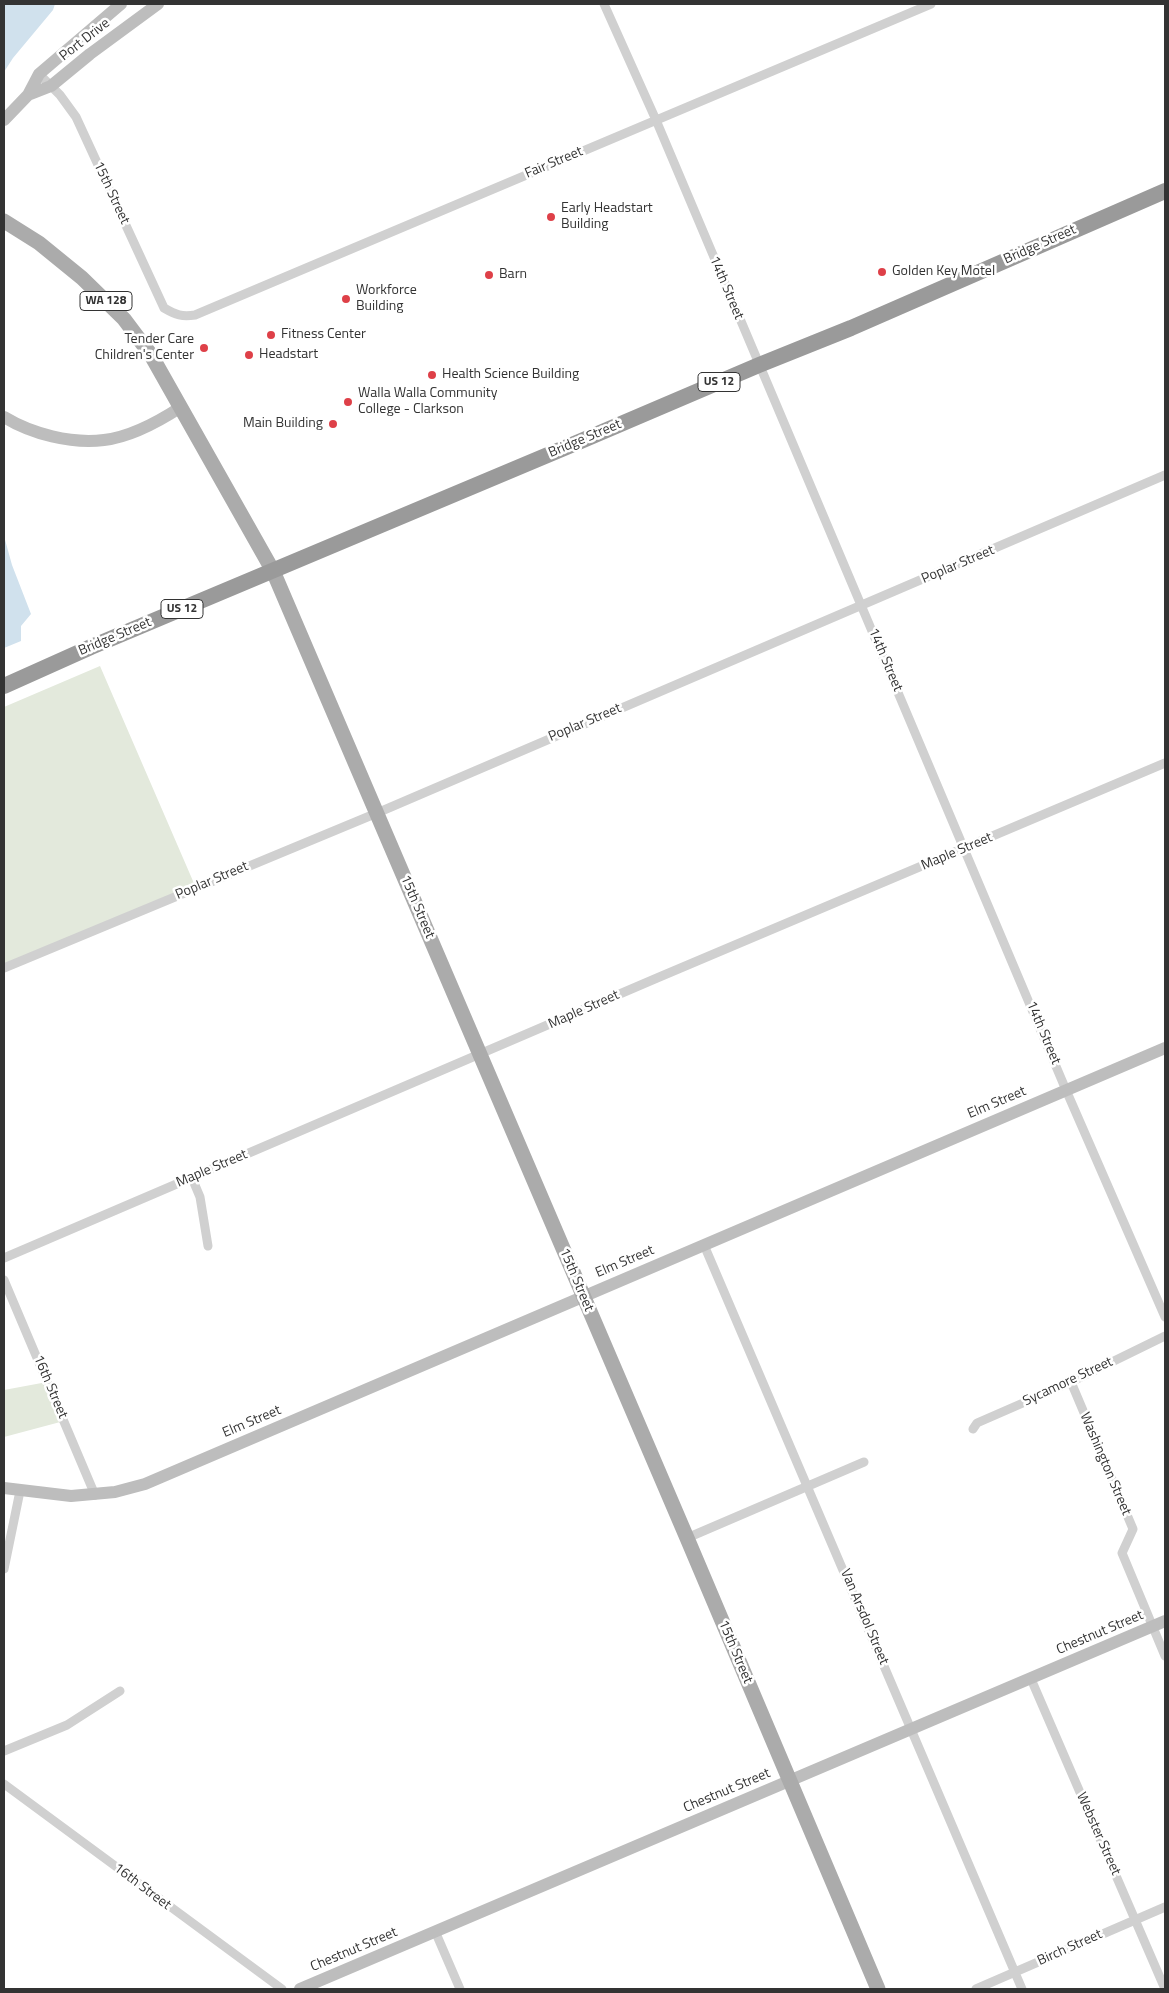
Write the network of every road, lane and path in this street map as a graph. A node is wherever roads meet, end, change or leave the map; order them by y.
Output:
1 (121, 4) edge
2 (158, 4) edge
3 (604, 4) edge
4 (930, 4) edge
5 (39, 74) junction
6 (52, 86) junction
7 (28, 95) junction
8 (4, 120) edge
9 (656, 120) junction
10 (1165, 191) edge
11 (4, 221) edge
12 (176, 315) joint
13 (759, 365) junction
14 (181, 407) junction
15 (4, 416) edge
16 (1165, 476) edge
17 (273, 571) junction
18 (862, 606) junction
19 (4, 686) edge
20 (1165, 763) edge
21 (378, 813) junction
22 (965, 849) junction
23 (4, 968) edge
24 (1165, 1048) edge
25 (480, 1055) junction
26 (1066, 1090) junction
27 (192, 1178) junction
28 (704, 1245) junction
29 (208, 1246) dead end
30 (4, 1258) edge
31 (4, 1280) edge
32 (583, 1297) junction
33 (1165, 1317) edge
34 (1165, 1336) edge
35 (1070, 1382) junction
36 (973, 1429) dead end
37 (864, 1462) dead end
38 (808, 1486) junction
39 (4, 1488) edge
40 (20, 1490) junction
41 (95, 1495) junction
42 (687, 1538) junction
43 (4, 1569) edge
44 (1165, 1621) edge
45 (1152, 1626) junction
46 (1165, 1656) edge
47 (1031, 1679) junction
48 (120, 1691) dead end
49 (912, 1730) junction
50 (4, 1751) edge
51 (789, 1781) junction
52 (4, 1784) edge
53 (1165, 1907) edge
54 (1136, 1920) junction
55 (435, 1931) junction
56 (1015, 1972) junction
57 (282, 1989) edge
58 (300, 1989) edge
59 (460, 1989) edge
60 (878, 1989) edge
61 (976, 1989) edge
62 (1022, 1989) edge
63 (1165, 1989) edge

1 - 5 street, Port Drive
2 - 6 street, Port Drive
3 - 9 street, 14th Street
4 - 9 street, Fair Street
5 - 6 street, 15th Street
5 - 7 street, Port Drive
6 - 7 street, Port Drive
6 - 12 street, 15th Street
7 - 8 street, Port Drive
9 - 12 street, Fair Street
9 - 13 street, 14th Street
10 - 13 highway, Bridge Street / US 12
11 - 14 main road, WA 128
13 - 17 highway, Bridge Street / US 12
13 - 18 street, 14th Street
14 - 15 street
14 - 17 main road, WA 128
16 - 18 street, Poplar Street
17 - 19 highway, Bridge Street / US 12
17 - 21 main road, 15th Street
18 - 21 street, Poplar Street
18 - 22 street, 14th Street
20 - 22 street, Maple Street
21 - 23 street, Poplar Street
21 - 25 main road, 15th Street
22 - 25 street, Maple Street
22 - 26 street, 14th Street
24 - 26 street, Elm Street
25 - 27 street, Maple Street
25 - 32 main road, 15th Street
26 - 28 street, Elm Street
26 - 33 street, 14th Street
27 - 29 street
27 - 30 street, Maple Street
28 - 32 street, Elm Street
28 - 38 street, Van Arsdol Street
31 - 41 street, 16th Street
32 - 41 street, Elm Street
32 - 42 main road, 15th Street
34 - 35 street, Sycamore Street
35 - 36 street, Sycamore Street
35 - 45 street, Washington Street
37 - 38 street
38 - 42 street
38 - 49 street, Van Arsdol Street
39 - 40 street, Elm Street
40 - 41 street, Elm Street
40 - 43 street
42 - 51 main road, 15th Street
44 - 45 street, Chestnut Street
45 - 46 street, Washington Street
45 - 47 street, Chestnut Street
47 - 49 street, Chestnut Street
47 - 54 street, Webster Street
48 - 50 street
49 - 51 street, Chestnut Street
49 - 56 street, Van Arsdol Street
51 - 55 street, Chestnut Street
51 - 60 main road, 15th Street
52 - 57 street, 16th Street
53 - 54 street, Birch Street
54 - 56 street, Birch Street
54 - 63 street, Webster Street
55 - 58 street, Chestnut Street
55 - 59 street
56 - 61 street, Birch Street
56 - 62 street, Van Arsdol Street

